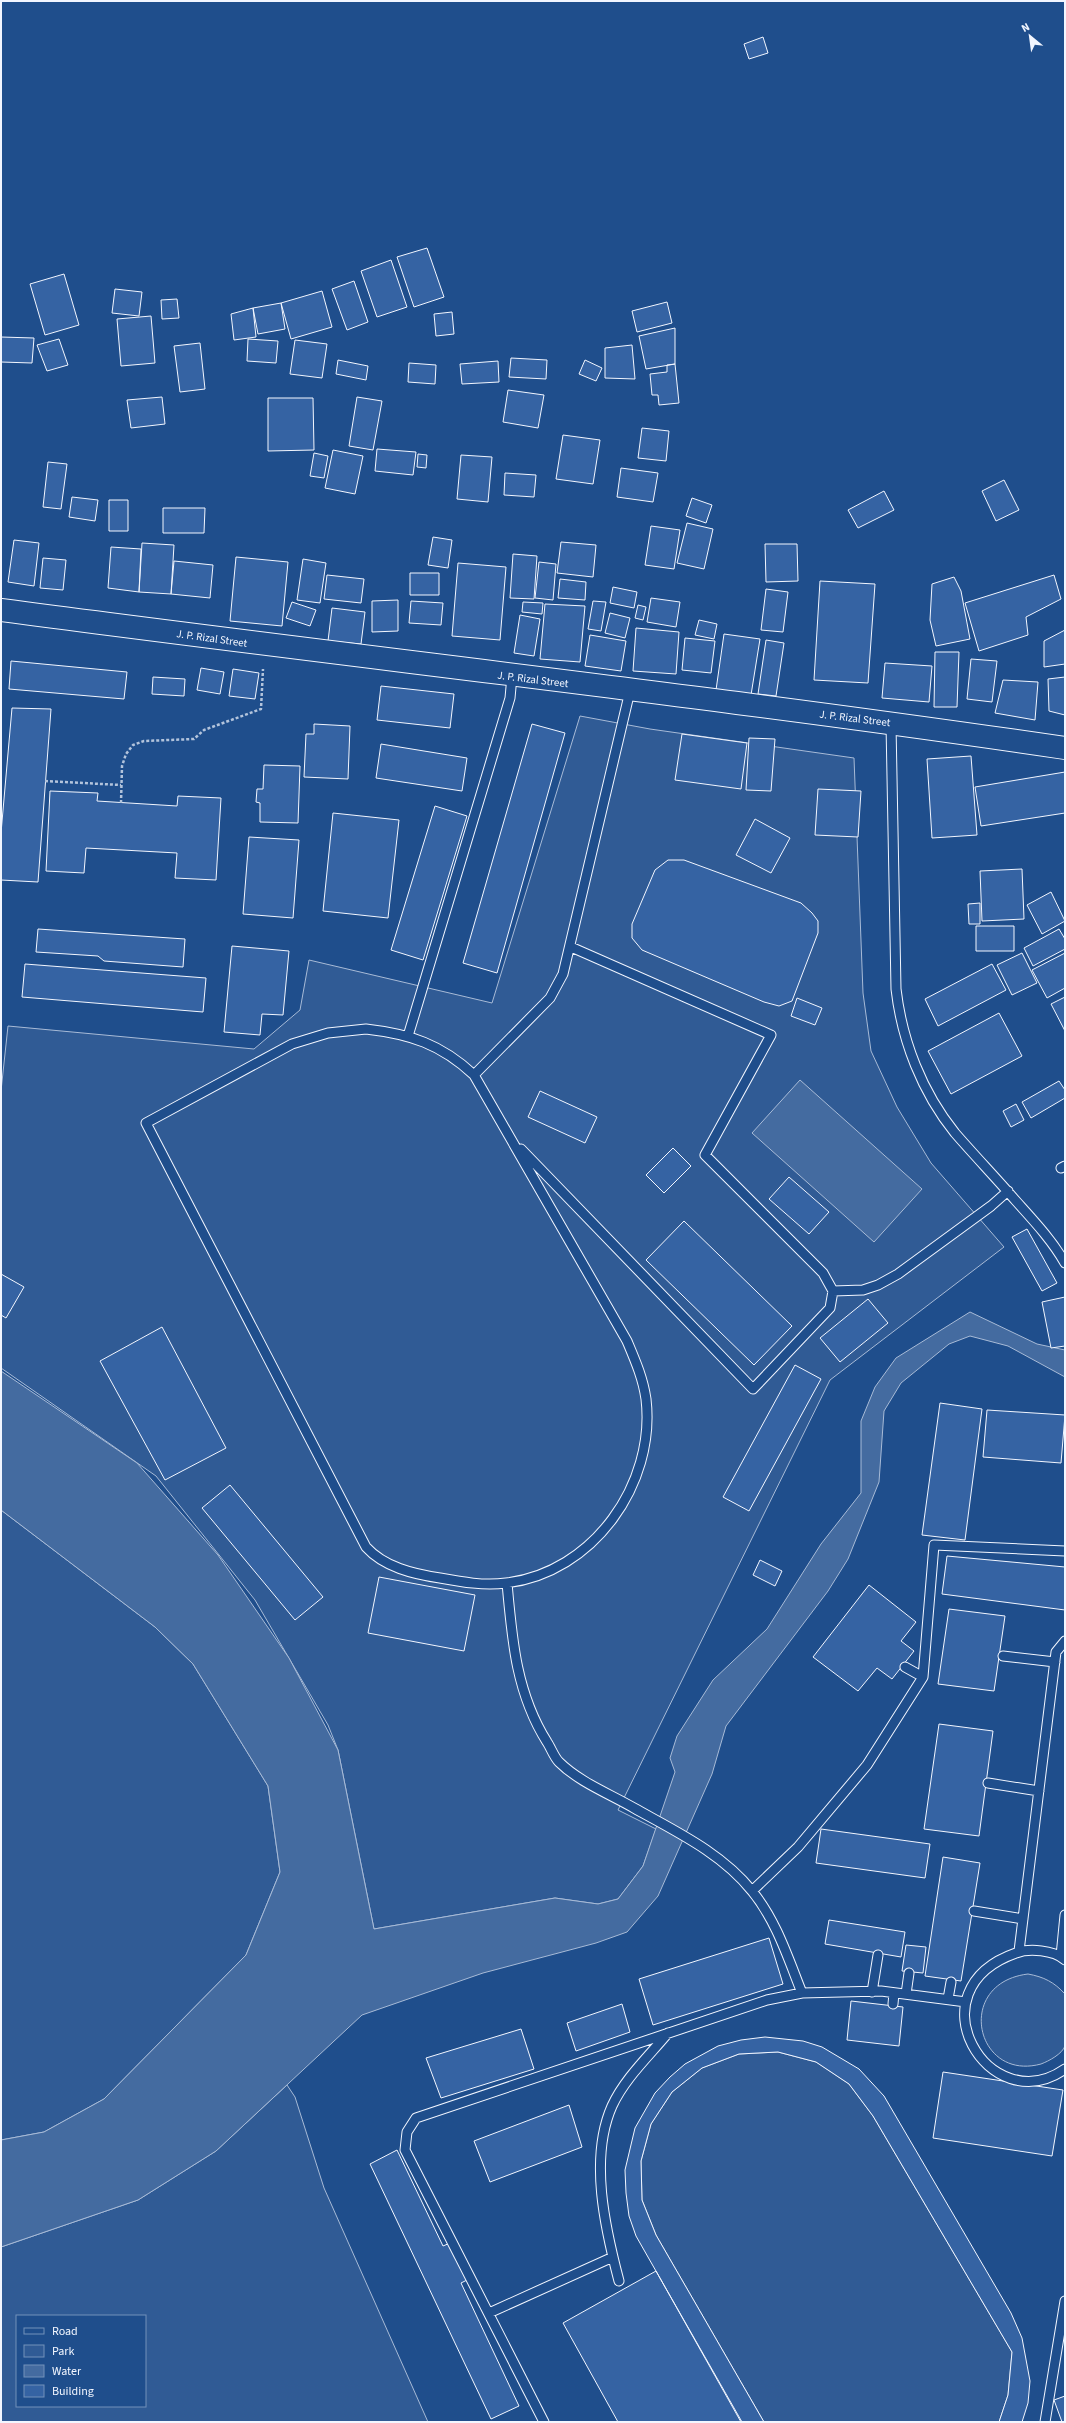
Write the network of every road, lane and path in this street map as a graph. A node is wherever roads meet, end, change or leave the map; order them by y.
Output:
1 (1, 610) edge
2 (263, 669) dead end
3 (512, 676) junction
4 (630, 691) junction
5 (891, 722) junction
6 (1065, 748) edge
7 (45, 781) dead end
8 (121, 785) junction
9 (121, 803) dead end
10 (571, 947) junction
11 (408, 1036) junction
12 (474, 1075) junction
13 (510, 1139) junction
14 (1008, 1191) junction
15 (1065, 1263) edge
16 (833, 1291) junction
17 (1065, 1551) edge
18 (507, 1583) junction
19 (1065, 1641) edge
20 (1003, 1656) dead end
21 (1055, 1662) junction
22 (904, 1667) dead end
23 (923, 1677) junction
24 (988, 1783) dead end
25 (1039, 1791) junction
26 (752, 1890) junction
27 (974, 1911) dead end
28 (1065, 1915) edge
29 (1023, 1918) junction
30 (1019, 1952) junction
31 (878, 1954) dead end
32 (1063, 1958) edge
33 (908, 1972) dead end
34 (951, 1982) dead end
35 (872, 1992) junction
36 (802, 1993) junction
37 (894, 1993) junction
38 (906, 1994) junction
39 (948, 2000) junction
40 (966, 2002) junction
41 (893, 2004) dead end
42 (669, 2032) junction
43 (1065, 2069) edge
44 (613, 2257) junction
45 (619, 2281) dead end
46 (1065, 2301) edge
47 (489, 2313) junction
48 (1061, 2343) edge
49 (544, 2422) edge
50 (1045, 2422) edge

1 - 3 main road, J. P. Rizal Street
2 - 8 path
3 - 4 main road, J. P. Rizal Street
3 - 11 lane
4 - 5 main road, J. P. Rizal Street
4 - 10 lane
5 - 6 main road, J. P. Rizal Street
5 - 14 lane
7 - 8 path
8 - 9 path
10 - 12 lane
10 - 16 lane
11 - 12 lane
11 - 18 lane
12 - 13 lane
13 - 16 lane
13 - 18 lane
14 - 15 lane
14 - 16 lane
17 - 23 lane
18 - 26 lane
19 - 21 lane
20 - 21 lane
21 - 25 lane
22 - 23 lane
23 - 26 lane
24 - 25 lane
25 - 29 lane
26 - 36 lane
27 - 29 lane
28 - 32 lane
29 - 30 lane
30 - 32 lane
30 - 40 lane
31 - 35 lane
33 - 38 lane
34 - 39 lane
35 - 36 lane
35 - 37 lane
36 - 42 lane
37 - 38 lane
37 - 41 lane
38 - 39 lane
39 - 40 lane
40 - 43 lane
42 - 44 lane
42 - 47 lane
44 - 45 lane
44 - 47 lane
46 - 48 lane
47 - 49 lane
48 - 50 lane

